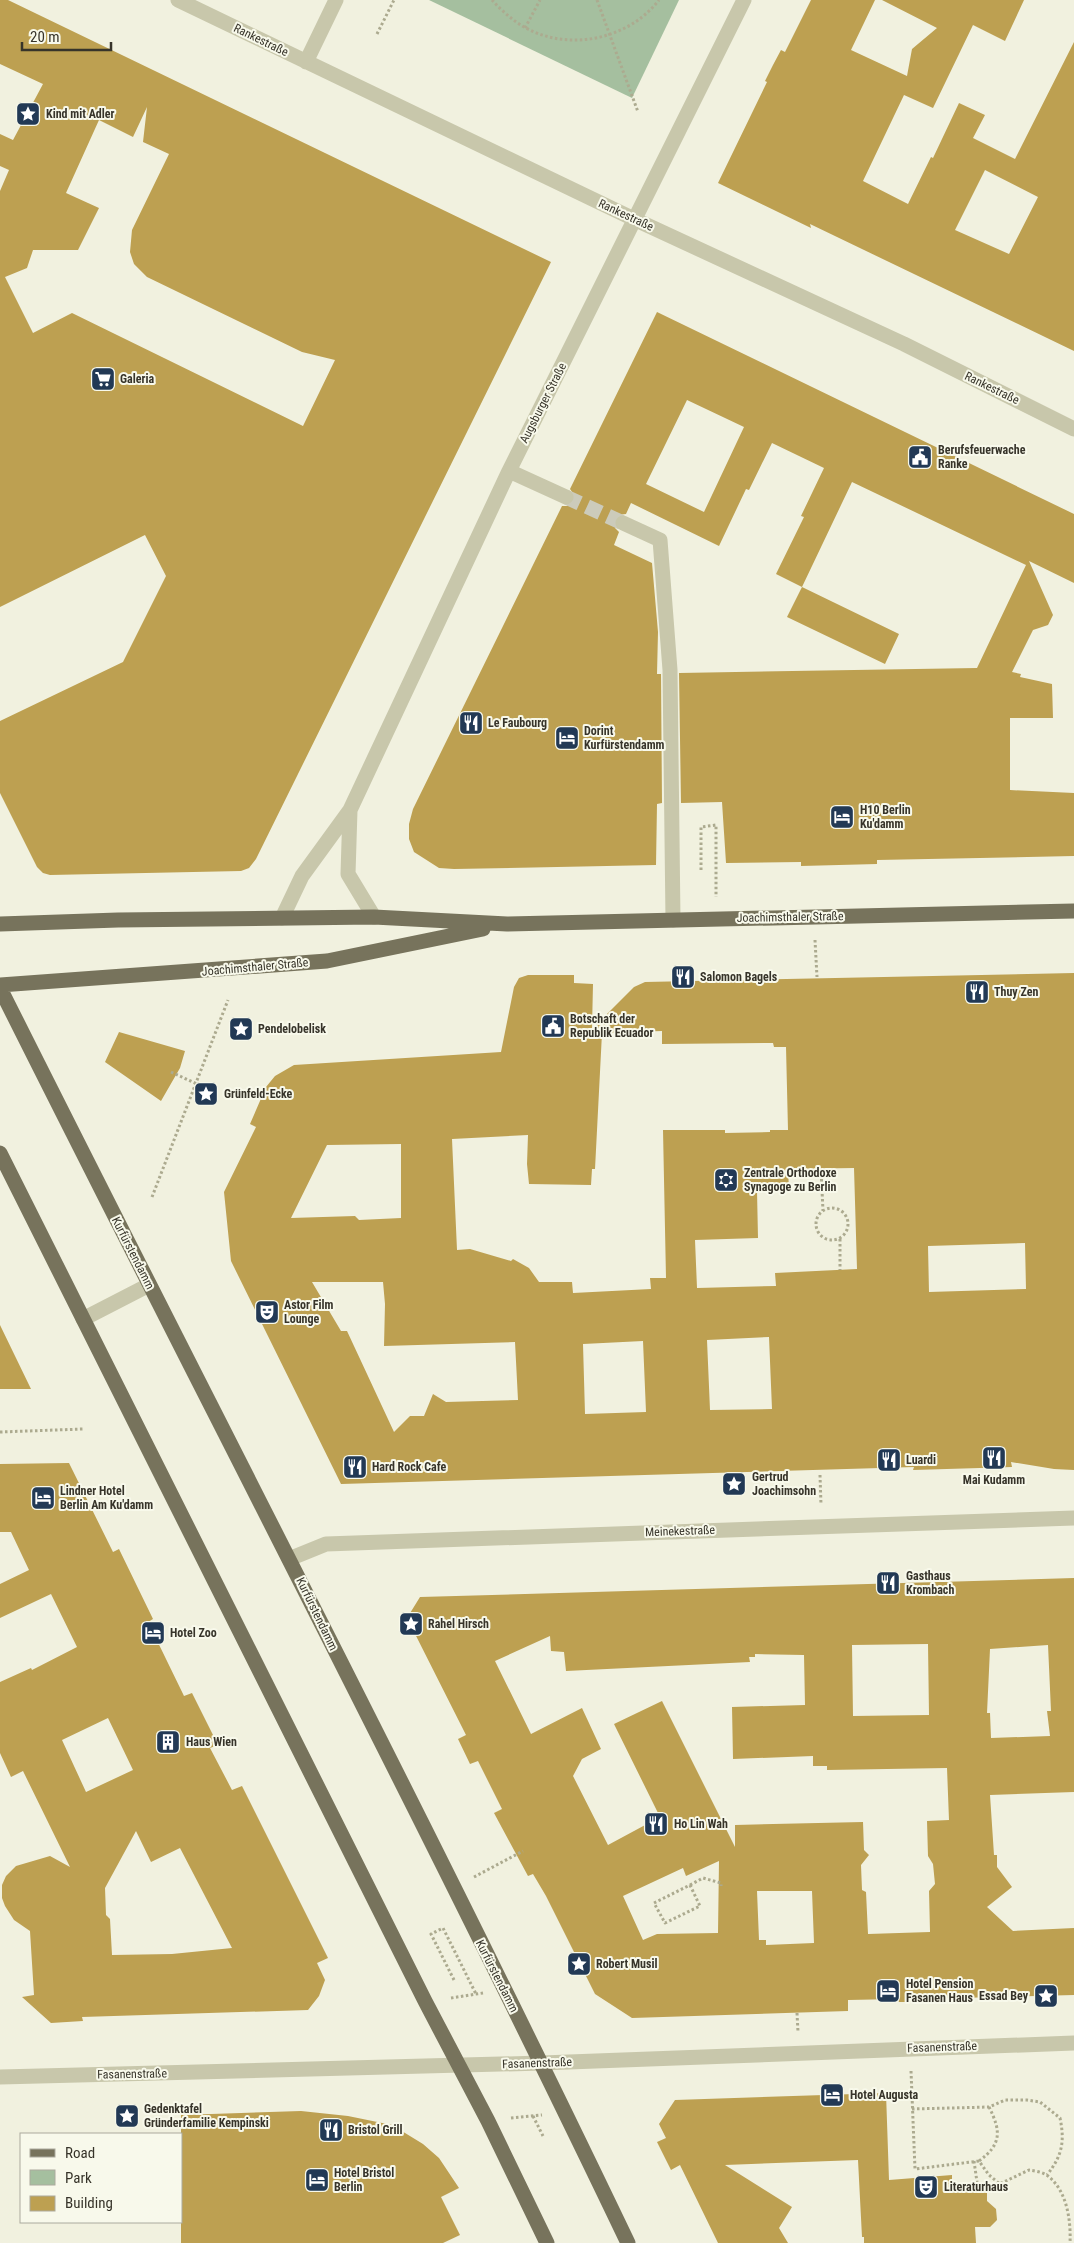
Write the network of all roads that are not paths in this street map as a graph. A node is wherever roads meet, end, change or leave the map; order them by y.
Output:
1 (178, 0) edge
2 (336, 0) edge
3 (744, 0) edge
4 (306, 62) junction
5 (636, 220) junction
6 (1074, 428) edge
7 (509, 471) junction
8 (566, 497) tunnel mouth
9 (623, 524) tunnel mouth
10 (350, 810) junction
11 (1074, 911) edge
12 (374, 917) junction
13 (282, 918) junction
14 (673, 920) junction
15 (0, 924) edge
16 (507, 924) junction
17 (0, 986) edge
18 (0, 1153) edge
19 (148, 1285) junction
20 (83, 1319) junction
21 (1074, 1518) edge
22 (289, 1559) junction
23 (1074, 2044) edge
24 (542, 2063) junction
25 (457, 2065) junction
26 (0, 2077) edge
27 (547, 2243) edge
28 (628, 2243) edge

1 - 4 street, Rankestraße
2 - 4 street
3 - 5 street, Augsburger Straße
4 - 5 street, Rankestraße
5 - 6 street, Rankestraße
5 - 7 street, Augsburger Straße
7 - 8 street
7 - 10 street, Augsburger Straße
9 - 14 street
10 - 12 street, Augsburger Straße
10 - 13 street, Augsburger Straße
11 - 14 main road, Joachimsthaler Straße
12 - 13 main road, Joachimsthaler Straße
12 - 16 main road, Joachimsthaler Straße
13 - 15 main road, Joachimsthaler Straße
14 - 16 main road, Joachimsthaler Straße
16 - 17 main road, Joachimsthaler Straße
17 - 19 main road, Kurfürstendamm
18 - 20 main road
19 - 20 street
19 - 22 main road, Kurfürstendamm
20 - 25 main road
21 - 22 street, Meinekestraße
22 - 24 main road, Kurfürstendamm
23 - 24 street, Fasanenstraße
24 - 25 street, Fasanenstraße
24 - 28 main road, Kurfürstendamm
25 - 26 street, Fasanenstraße
25 - 27 main road

